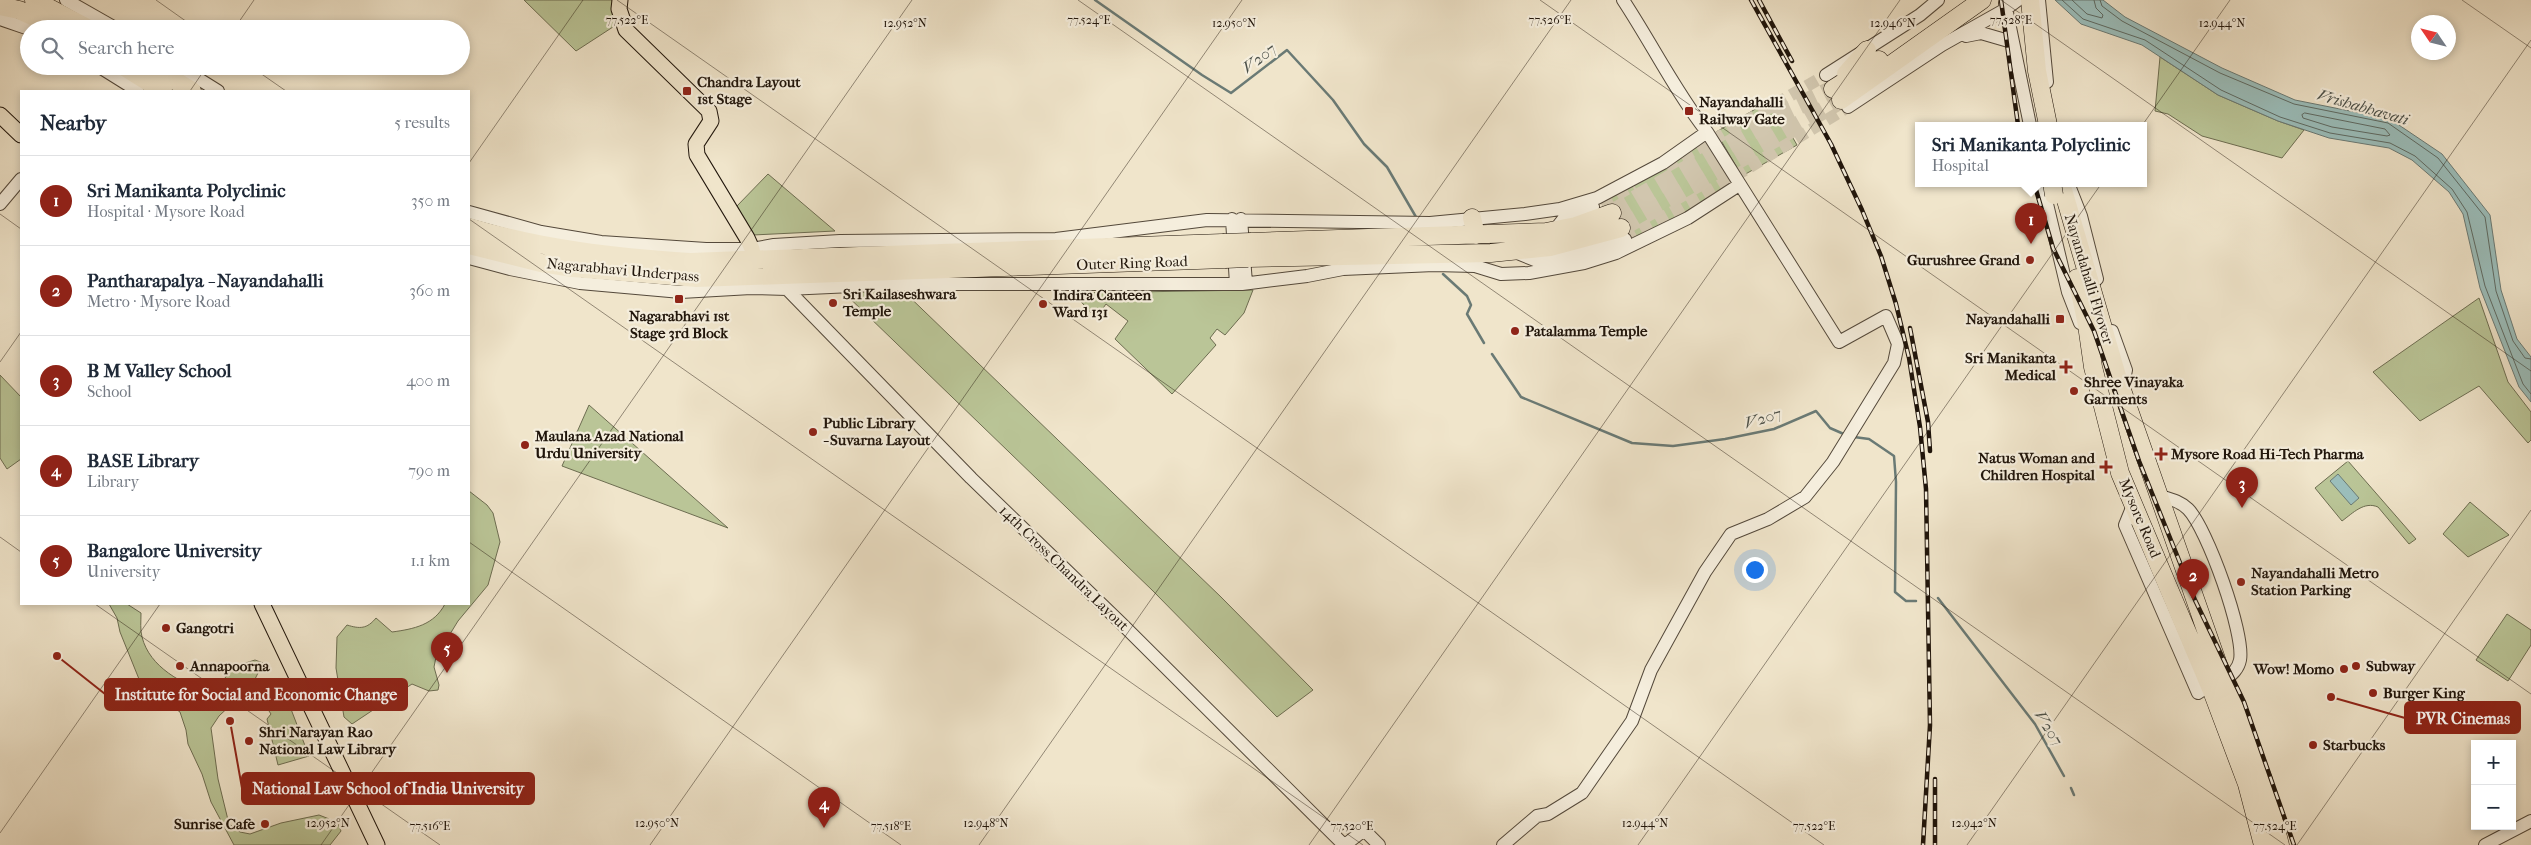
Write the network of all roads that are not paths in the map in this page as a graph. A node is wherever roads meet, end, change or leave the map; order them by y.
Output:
1 (34, 0) edge
2 (66, 0) edge
3 (620, 0) edge
4 (1623, 0) edge
5 (1938, 0) edge
6 (1962, 0) edge
7 (1982, 0) edge
8 (2018, 0) edge
9 (2023, 0) edge
10 (2030, 0) edge
11 (2039, 0) edge
12 (2005, 5) edge
13 (0, 6) edge
14 (0, 18) edge
15 (41, 20) edge
16 (71, 20) edge
17 (101, 20) edge
18 (20, 26) edge
19 (2012, 42) junction
20 (1942, 45) junction
21 (1880, 64) junction
22 (112, 75) edge
23 (137, 75) edge
24 (166, 75) edge
25 (192, 75) edge
26 (136, 90) edge
27 (161, 90) edge
28 (190, 90) edge
29 (216, 90) edge
30 (1837, 93) joint
31 (0, 115) edge
32 (2029, 122) edge
33 (2039, 122) edge
34 (2047, 122) edge
35 (2053, 122) edge
36 (1707, 132) junction
37 (20, 134) edge
38 (20, 180) edge
39 (1739, 185) junction
40 (2054, 187) edge
41 (2054, 187) edge
42 (2054, 187) edge
43 (0, 204) edge
44 (470, 212) edge
45 (1236, 219) junction
46 (1474, 226) junction
47 (470, 227) edge
48 (470, 245) edge
49 (1250, 250) junction
50 (470, 258) edge
51 (1474, 260) junction
52 (752, 268) junction
53 (1241, 284) junction
54 (787, 289) junction
55 (2089, 349) junction
56 (2120, 383) joint
57 (2160, 496) junction
58 (262, 605) edge
59 (2211, 686) junction
60 (2531, 821) edge
61 (377, 845) edge
62 (1345, 845) edge
63 (1379, 845) edge
64 (1503, 845) edge
65 (2263, 845) edge
66 (2280, 845) edge
67 (2485, 845) edge

1 - 16 highway
2 - 17 street
3 - 52 main road
4 - 36 street
5 - 21 street
6 - 21 highway
7 - 21 highway
8 - 12 street
9 - 33 highway
10 - 34 highway
11 - 35 street
12 - 19 street
12 - 20 street
13 - 15 highway
14 - 18 street
19 - 20 street
19 - 32 street
20 - 21 street
21 - 30 highway
21 - 30 street
22 - 26 street
23 - 27 highway
24 - 28 highway
25 - 29 street
31 - 37 main road
36 - 39 street
36 - 46 street
38 - 43 street
39 - 51 street
39 - 64 street
40 - 55 highway, Nayandahalli Flyover
41 - 55 street, Mysore Road
42 - 56 highway, Nayandahalli Flyover
44 - 52 street
45 - 46 street
45 - 52 street
45 - 53 street
46 - 49 highway, Outer Ring Road
46 - 51 highway, Outer Ring Road
47 - 52 highway, Nagarabhavi Underpass
48 - 52 highway, Nagarabhavi Underpass
49 - 51 highway, Outer Ring Road
49 - 52 highway, Outer Ring Road, bridge
50 - 52 street
51 - 53 street
52 - 54 street
53 - 54 street
54 - 62 street, 14th Cross Chandra Layout
55 - 59 highway, Mysore Road
56 - 57 highway, Mysore Road
57 - 59 highway, Mysore Road
57 - 59 street
58 - 61 main road
59 - 65 highway, Mysore Road
59 - 66 highway, Mysore Road
60 - 67 street
62 - 63 street, 14th Cross Chandra Layout

